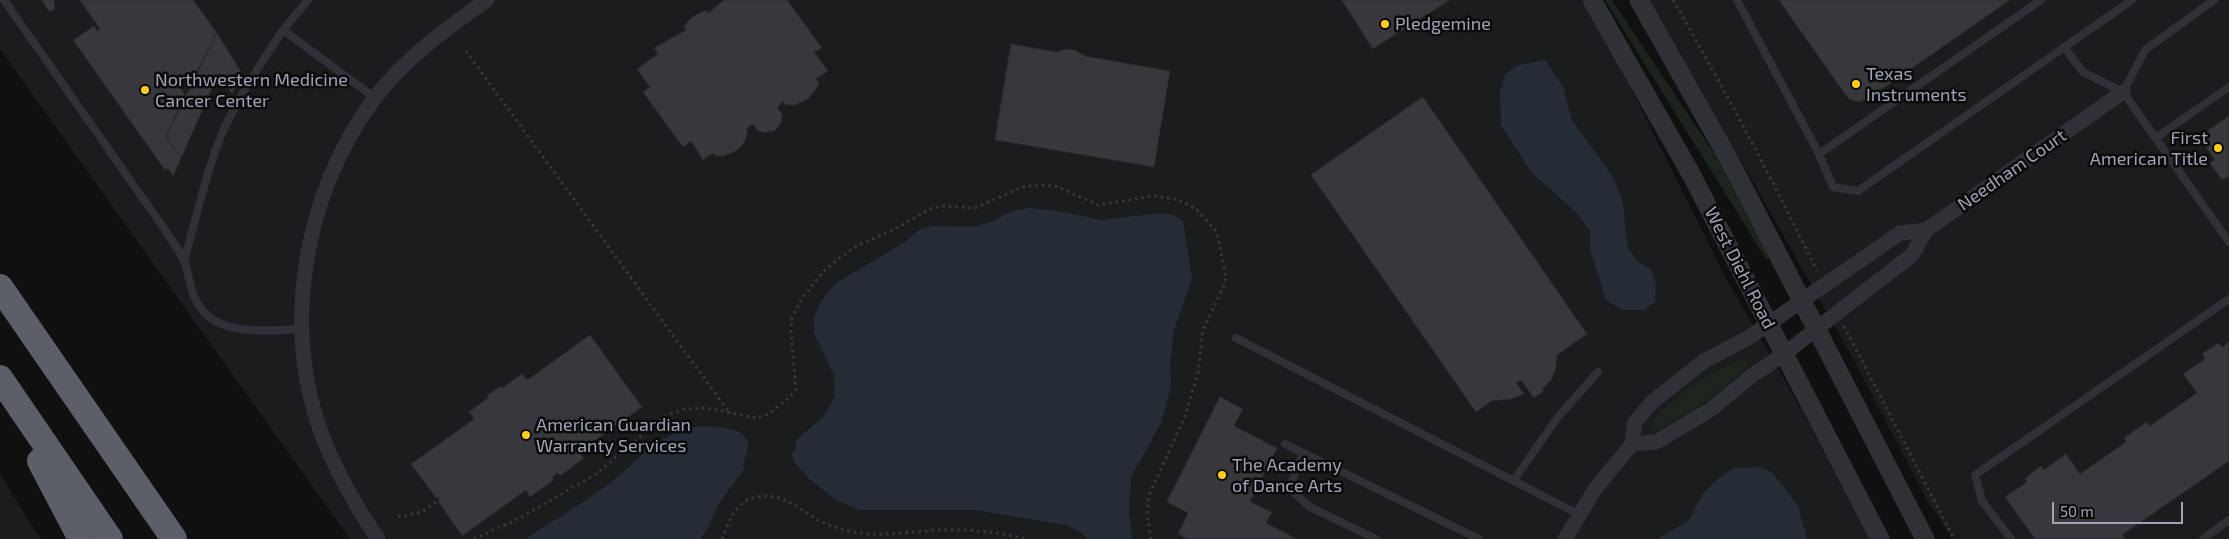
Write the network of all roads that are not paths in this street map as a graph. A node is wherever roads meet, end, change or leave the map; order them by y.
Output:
1 (4, 0) edge
2 (308, 0) edge
3 (1592, 0) edge
4 (1639, 0) edge
5 (1737, 0) edge
6 (2041, 0) edge
7 (2132, 0) edge
8 (2214, 0) edge
9 (483, 1) edge
10 (283, 30) junction
11 (2064, 47) junction
12 (2229, 87) edge
13 (2123, 92) junction
14 (375, 98) junction
15 (2157, 138) junction
16 (1819, 154) junction
17 (1926, 230) junction
18 (2229, 242) edge
19 (184, 262) junction
20 (0, 287) edge
21 (2229, 299) edge
22 (1800, 301) junction
23 (1769, 324) junction
24 (302, 329) junction
25 (1815, 330) junction
26 (1236, 338) dead end
27 (1784, 354) junction
28 (1598, 372) dead end
29 (0, 378) edge
30 (0, 385) edge
31 (1285, 444) dead end
32 (1632, 444) junction
33 (1303, 453) junction
34 (1514, 480) junction
35 (1578, 514) junction
36 (2229, 520) edge
37 (81, 539) edge
38 (110, 539) edge
39 (174, 539) edge
40 (378, 539) edge
41 (1376, 539) edge
42 (1479, 539) edge
43 (1565, 539) edge
44 (1880, 539) edge
45 (1924, 539) edge
46 (2010, 539) edge
47 (2203, 539) edge

1 - 19 lane
2 - 10 lane
3 - 23 street, West Diehl Road
4 - 22 street
5 - 16 lane
6 - 16 lane
7 - 11 lane
8 - 13 lane
9 - 14 street
10 - 14 lane
10 - 19 lane
11 - 13 lane
11 - 16 lane
12 - 15 lane
13 - 15 lane
13 - 17 street, Needham Court
14 - 24 street
15 - 18 lane
17 - 22 street, Needham Court
17 - 25 street, Needham Court
19 - 24 lane
20 - 39 highway
21 - 46 lane
22 - 23 street, Needham Court
22 - 25 street
23 - 27 street, West Diehl Road
23 - 32 street, Needham Court
24 - 40 street
25 - 27 street, Needham Court
25 - 45 street
26 - 34 lane
27 - 32 street, Needham Court
27 - 44 street, West Diehl Road
28 - 34 lane
29 - 38 highway
30 - 37 highway
31 - 33 lane
32 - 35 street
33 - 41 lane
33 - 42 lane
34 - 35 lane
35 - 43 street
36 - 47 lane

